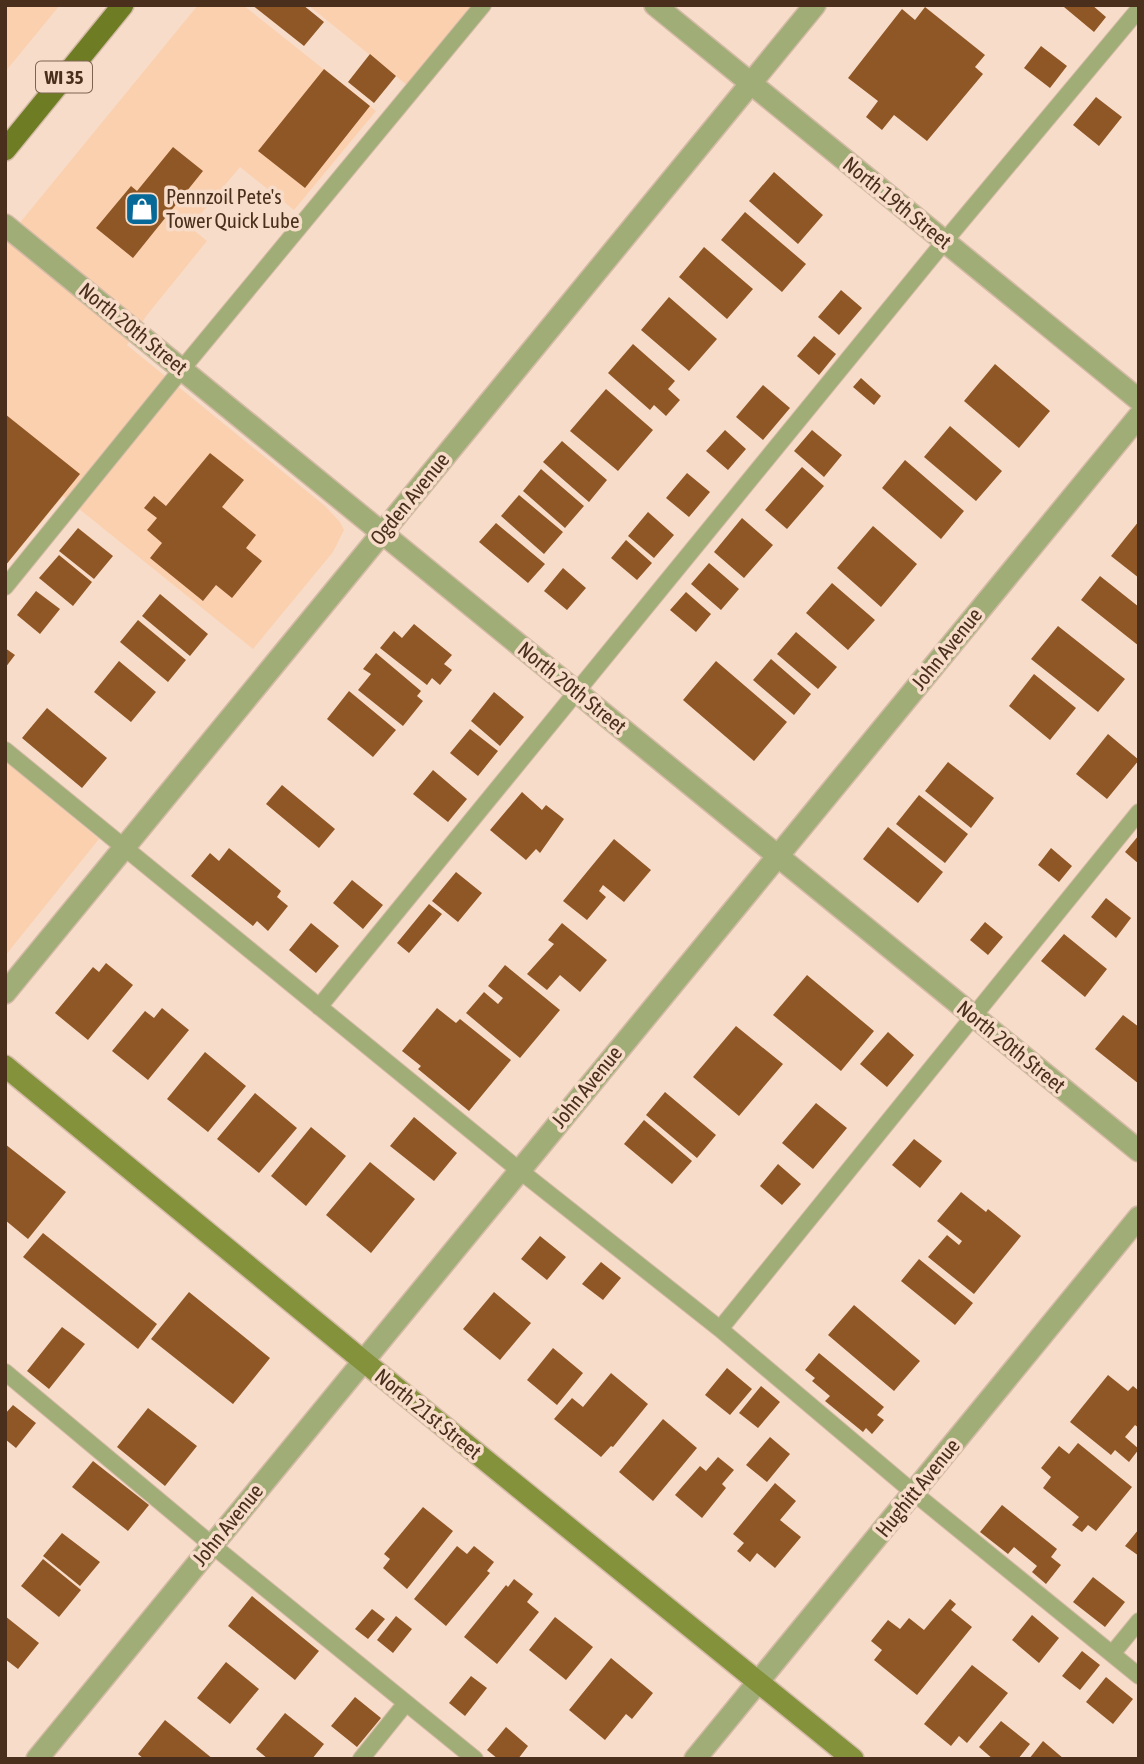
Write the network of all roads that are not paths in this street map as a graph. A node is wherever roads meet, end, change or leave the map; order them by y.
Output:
1 (123, 5) edge
2 (483, 5) edge
3 (654, 5) edge
4 (815, 5) edge
5 (1139, 9) edge
6 (751, 84) junction
7 (5, 150) edge
8 (5, 225) edge
9 (944, 242) junction
10 (182, 369) junction
11 (1139, 400) edge
12 (1139, 416) edge
13 (382, 533) junction
14 (5, 587) edge
15 (577, 692) junction
16 (5, 750) edge
17 (1139, 811) edge
18 (125, 847) junction
19 (778, 856) junction
20 (5, 993) edge
21 (319, 1007) junction
22 (974, 1017) junction
23 (5, 1066) edge
24 (1139, 1151) edge
25 (519, 1170) junction
26 (1139, 1217) edge
27 (720, 1329) junction
28 (362, 1360) junction
29 (9, 1382) edge
30 (914, 1493) junction
31 (212, 1545) junction
32 (1139, 1621) edge
33 (1112, 1654) junction
34 (1139, 1676) edge
35 (758, 1682) junction
36 (406, 1703) junction
37 (37, 1759) edge
38 (361, 1759) edge
39 (475, 1759) edge
40 (695, 1759) edge
41 (853, 1759) edge

1 - 7 main road, WI 35
2 - 10 lane
3 - 6 street, North 19th Street
4 - 6 street, Ogden Avenue
5 - 9 lane
6 - 9 street, North 19th Street
6 - 13 street, Ogden Avenue
8 - 10 street, North 20th Street
9 - 11 street, North 19th Street
9 - 15 lane
10 - 13 street, North 20th Street
10 - 14 lane
12 - 19 street, John Avenue
13 - 15 street, North 20th Street
13 - 18 street, Ogden Avenue
15 - 19 street, North 20th Street
15 - 21 lane
16 - 18 lane
17 - 22 lane
18 - 20 street, Ogden Avenue
18 - 21 lane
19 - 22 street, North 20th Street
19 - 25 street, John Avenue
21 - 25 lane
22 - 24 street, North 20th Street
22 - 27 lane
23 - 28 street, North 21st Street
25 - 27 lane
25 - 28 street, John Avenue
26 - 30 street, Hughitt Avenue
27 - 30 lane
28 - 31 street, John Avenue
28 - 35 street, North 21st Street
29 - 31 lane
30 - 33 lane
30 - 35 street, Hughitt Avenue
31 - 36 lane
31 - 37 street, John Avenue
32 - 33 lane
33 - 34 lane
35 - 40 street, Hughitt Avenue
35 - 41 street, North 21st Street
36 - 38 lane
36 - 39 lane

